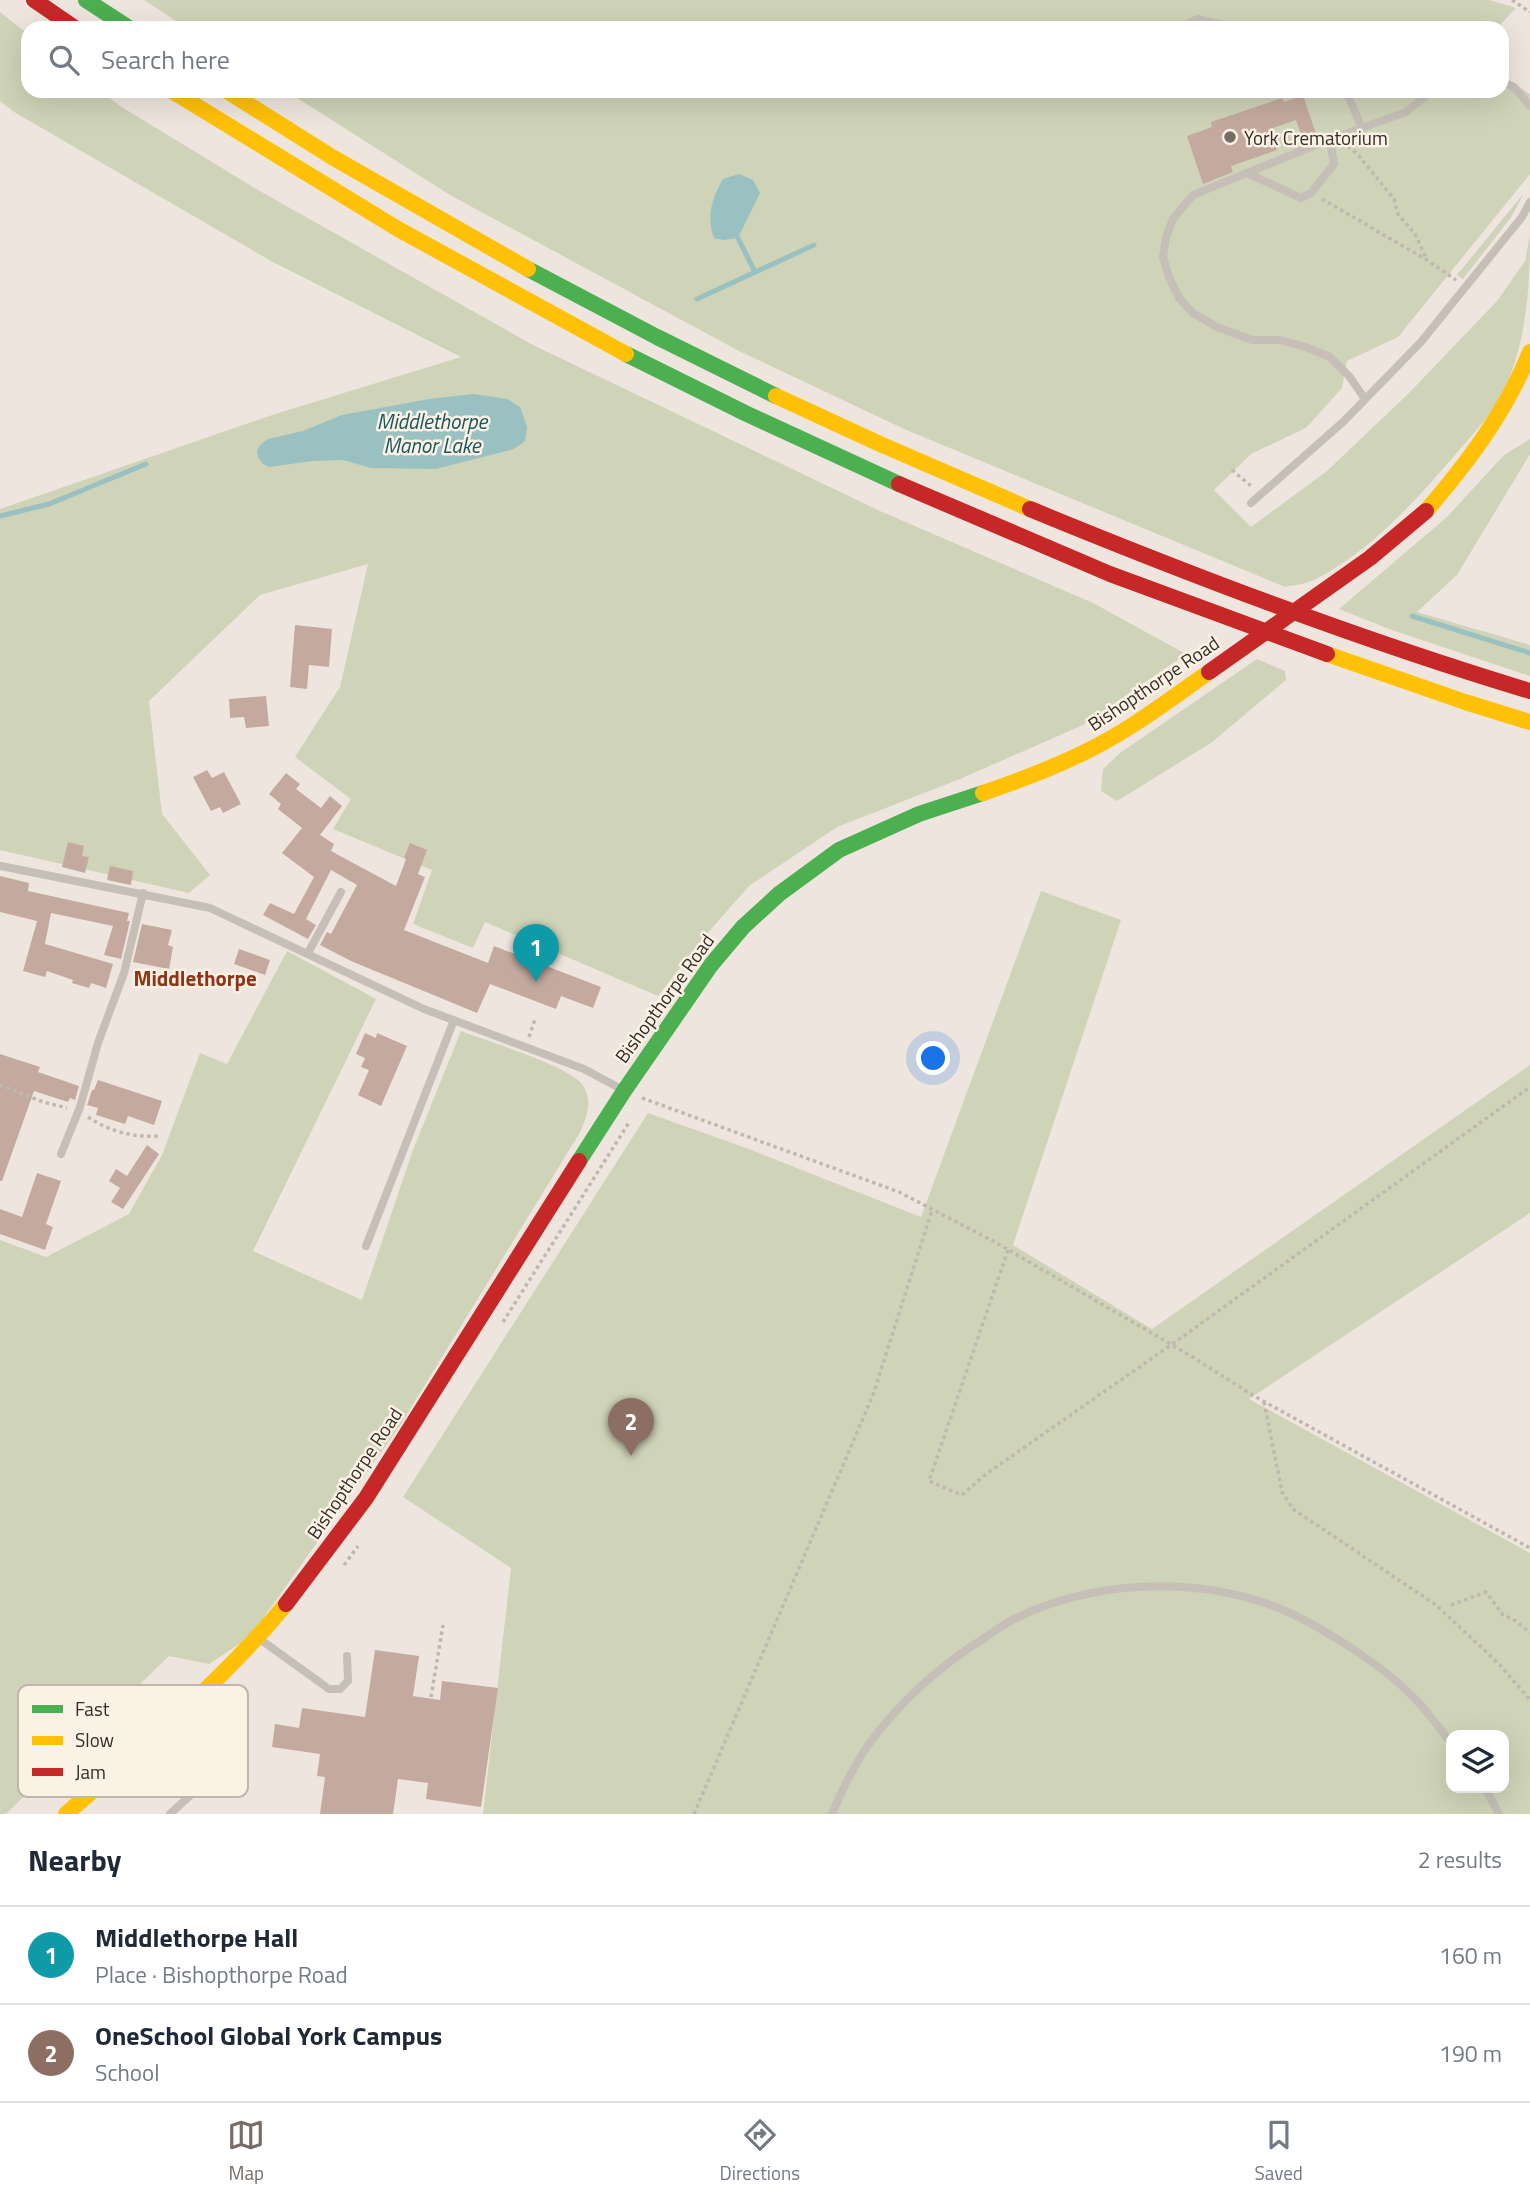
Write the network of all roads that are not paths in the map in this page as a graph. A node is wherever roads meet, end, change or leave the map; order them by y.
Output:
1 (34, 0) edge
2 (86, 0) edge
3 (64, 21) edge
4 (118, 21) edge
5 (1509, 85) edge
6 (183, 98) edge
7 (238, 98) edge
8 (1349, 98) edge
9 (1423, 98) edge
10 (1530, 106) edge
11 (1362, 128) junction
12 (1334, 139) junction
13 (1247, 173) junction
14 (1530, 202) edge
15 (1530, 352) edge
16 (1366, 399) junction
17 (1251, 503) dead end
18 (1530, 691) edge
19 (1530, 722) edge
20 (1, 866) edge
21 (341, 892) dead end
22 (143, 893) junction
23 (308, 953) junction
24 (454, 1020) junction
25 (624, 1091) junction
26 (61, 1154) dead end
27 (366, 1246) dead end
28 (258, 1638) junction
29 (347, 1656) dead end
30 (209, 1685) edge
31 (1446, 1737) edge
32 (1488, 1793) edge
33 (88, 1797) edge
34 (188, 1797) edge
35 (71, 1812) edge
36 (170, 1814) edge
37 (832, 1814) edge
38 (1499, 1814) edge

1 - 3 main road
2 - 4 main road
5 - 10 lane
6 - 19 main road
7 - 18 main road
8 - 11 lane
9 - 11 lane
11 - 12 lane
12 - 13 lane
12 - 13 lane
13 - 16 lane
14 - 16 lane
15 - 25 main road, Bishopthorpe Road, bridge
16 - 17 lane
20 - 22 lane
21 - 23 lane
22 - 23 lane
22 - 26 lane
23 - 24 lane
24 - 25 lane
24 - 27 lane
25 - 28 main road, Bishopthorpe Road
28 - 29 lane
28 - 30 main road, Bishopthorpe Road
31 - 37 lane
32 - 38 lane
33 - 35 main road, Bishopthorpe Road
34 - 36 lane

